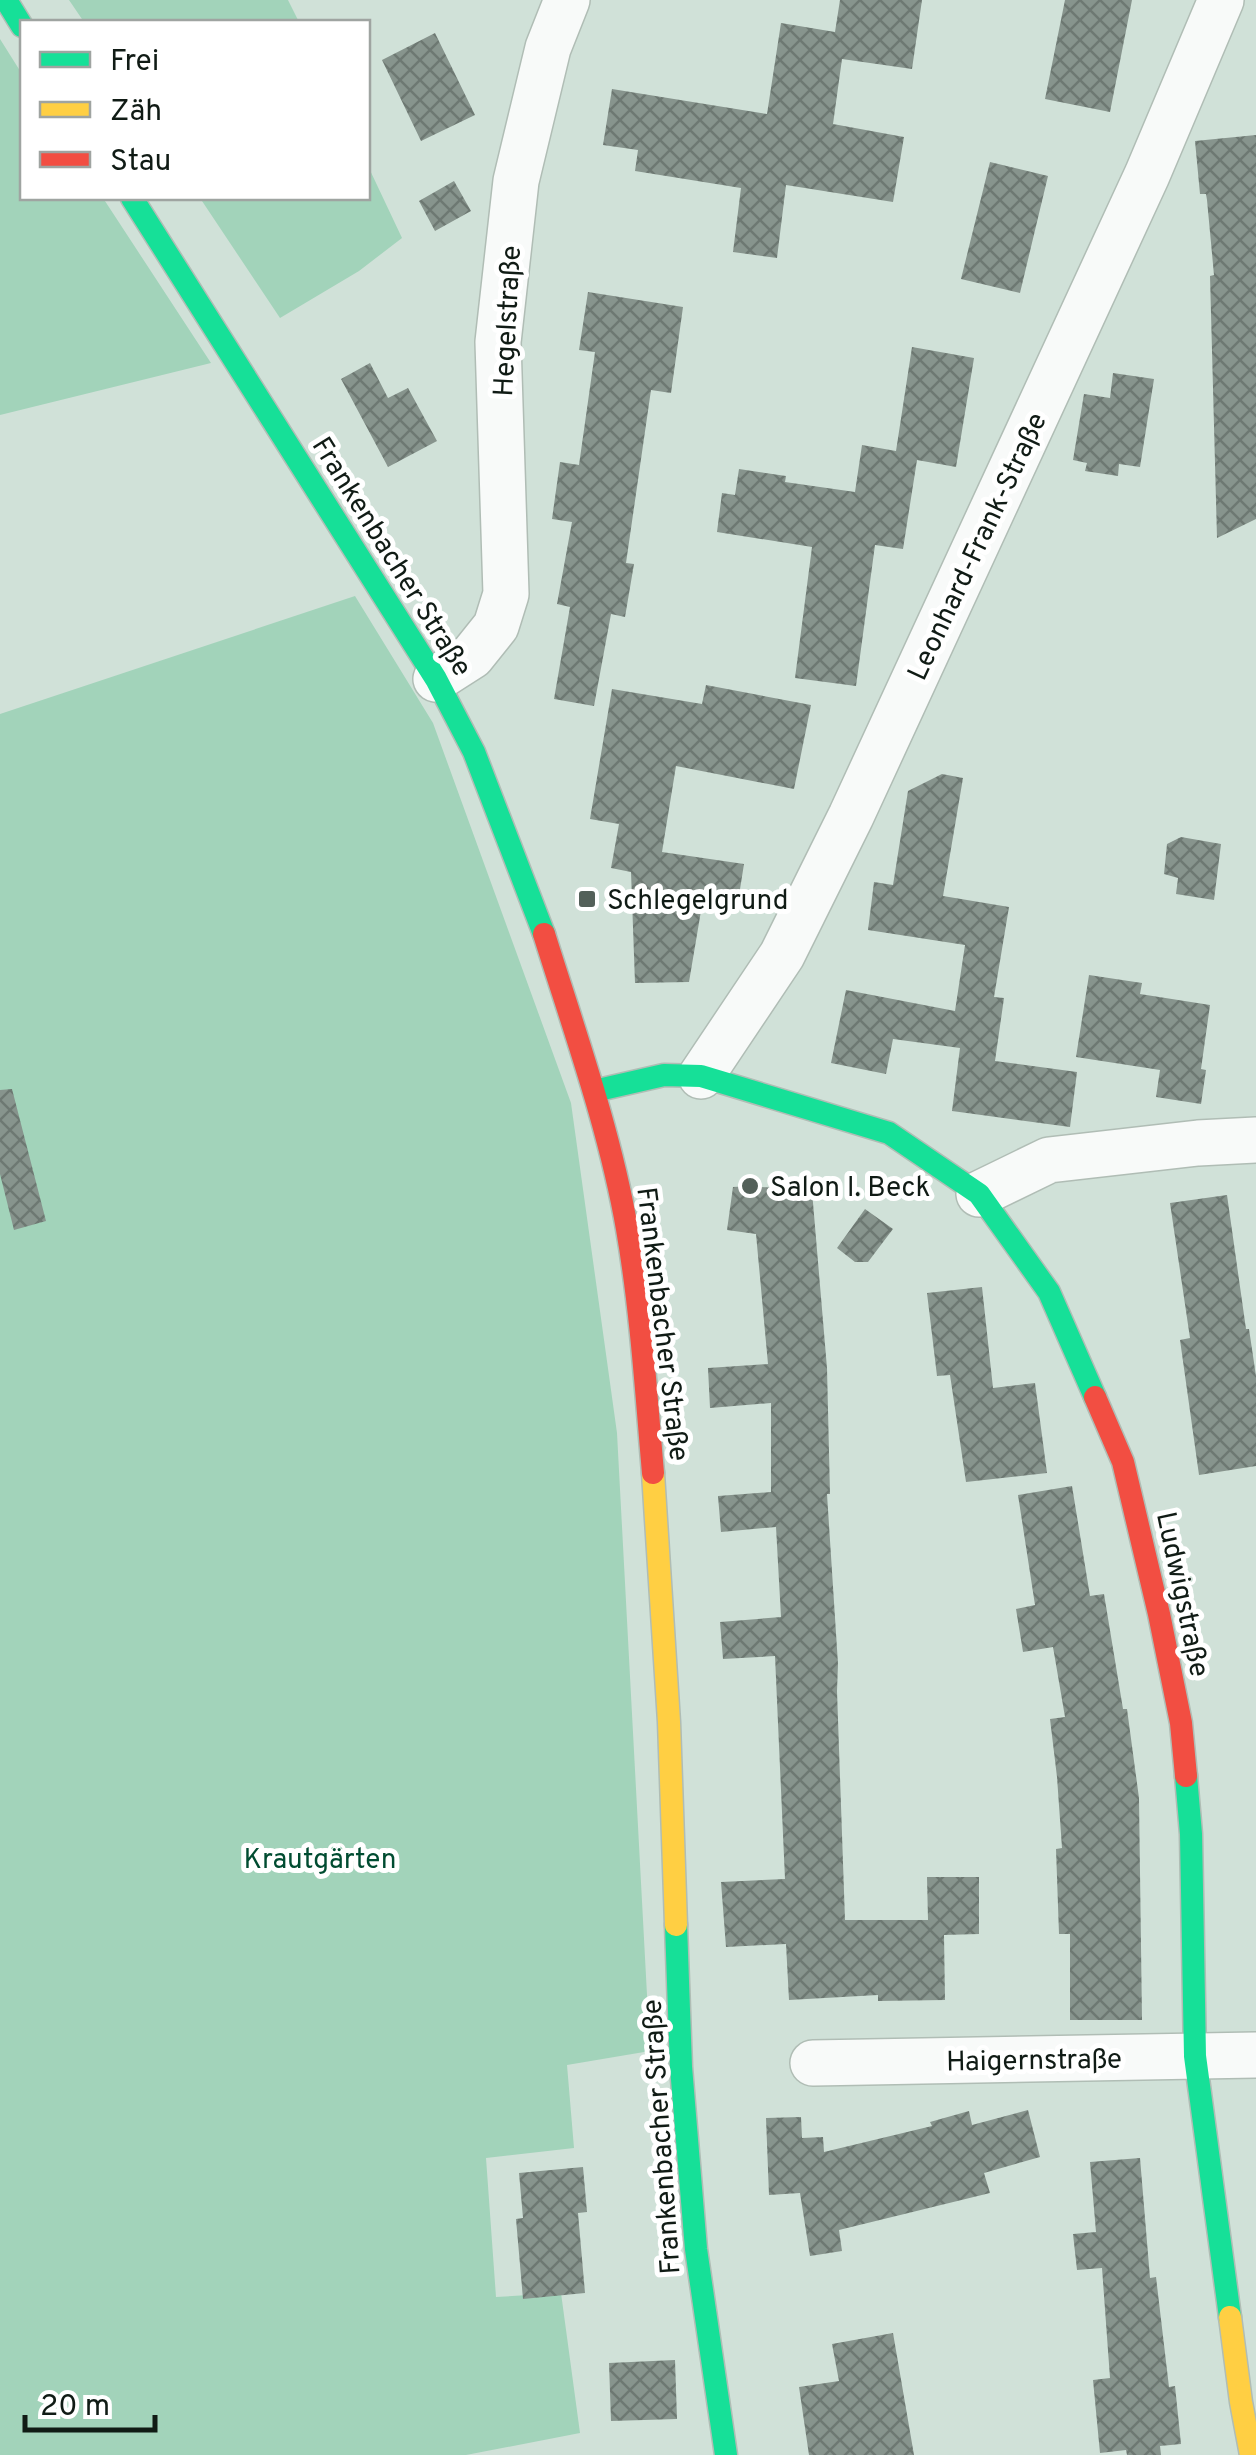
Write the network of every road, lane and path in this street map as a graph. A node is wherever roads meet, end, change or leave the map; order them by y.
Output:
1 (6, 0) edge
2 (567, 0) edge
3 (1222, 0) edge
4 (20, 23) edge
5 (133, 200) edge
6 (436, 680) junction
7 (701, 1076) junction
8 (594, 1091) junction
9 (1256, 1140) edge
10 (979, 1194) junction
11 (1256, 2055) edge
12 (1195, 2056) junction
13 (813, 2062) dead end
14 (726, 2455) edge
15 (1252, 2455) edge

1 - 4 main road
2 - 6 street, Hegelstraße
3 - 7 street, Leonhard-Frank-Straße
5 - 6 main road, Frankenbacher Straße
6 - 8 main road, Frankenbacher Straße
7 - 8 main road, Ludwigstraße
7 - 10 main road, Ludwigstraße
8 - 14 main road, Frankenbacher Straße
9 - 10 street
10 - 12 main road, Ludwigstraße
11 - 12 street, Haigernstraße
12 - 13 street, Haigernstraße
12 - 15 main road, Ludwigstraße

